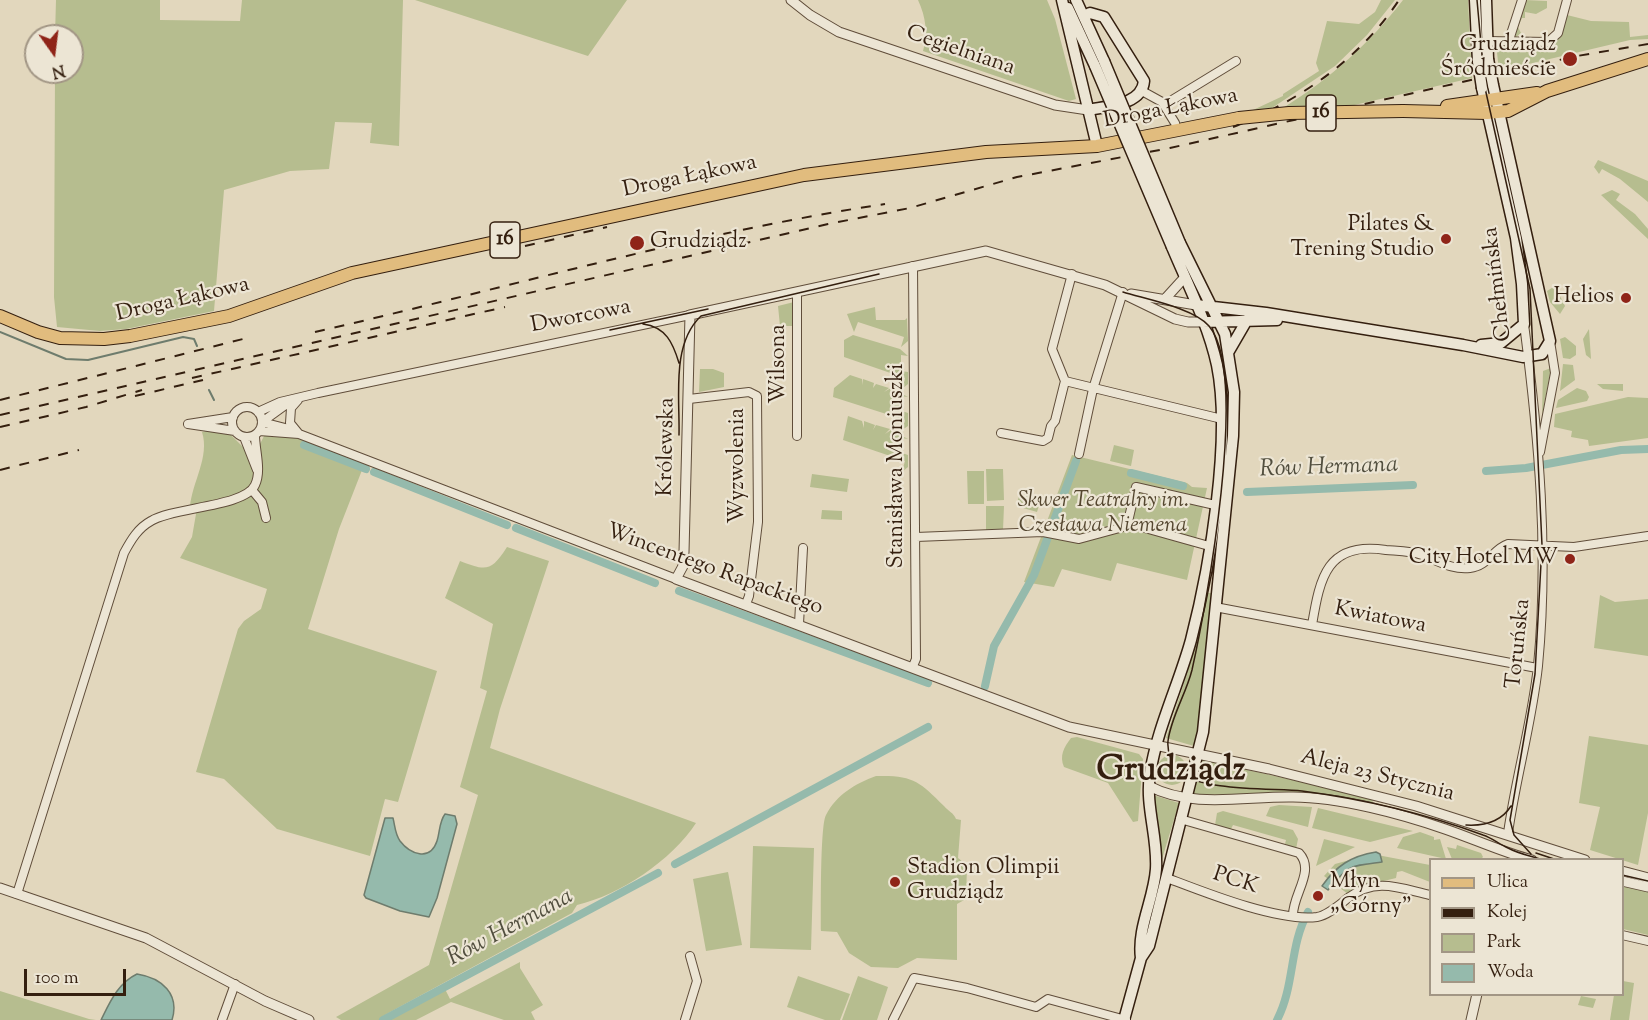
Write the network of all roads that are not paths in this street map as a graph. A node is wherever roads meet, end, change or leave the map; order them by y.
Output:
1 (791, 0) edge
2 (1063, 0) edge
3 (1076, 0) edge
4 (1475, 0) edge
5 (1486, 0) edge
6 (1522, 0) edge
7 (1567, 0) edge
8 (1084, 16) junction
9 (1509, 40) junction
10 (1486, 41) junction
11 (1648, 59) edge
12 (1483, 60) junction
13 (1236, 61) dead end
14 (1099, 64) junction
15 (1142, 91) junction
16 (1547, 91) junction
17 (1164, 105) junction
18 (1520, 106) junction
19 (1491, 107) junction
20 (1088, 110) junction
21 (1175, 123) dead end
22 (1502, 131) junction
23 (1097, 146) junction
24 (1176, 245) junction
25 (913, 266) junction
26 (1072, 274) junction
27 (1185, 277) junction
28 (797, 292) junction
29 (1123, 292) junction
30 (1165, 299) junction
31 (1196, 305) junction
32 (1214, 307) junction
33 (0, 315) edge
34 (690, 315) junction
35 (1220, 320) junction
36 (1247, 320) junction
37 (1203, 322) junction
38 (1325, 323) junction
39 (1524, 324) junction
40 (1547, 327) junction
41 (1550, 341) junction
42 (1463, 345) junction
43 (1229, 352) junction
44 (1528, 358) junction
45 (1065, 381) junction
46 (1093, 389) junction
47 (296, 399) junction
48 (689, 399) junction
49 (258, 412) junction
50 (233, 417) junction
51 (1222, 419) junction
52 (262, 422) junction
53 (235, 431) junction
54 (296, 432) junction
55 (1001, 432) dead end
56 (257, 433) junction
57 (797, 436) dead end
58 (244, 437) junction
59 (1079, 454) dead end
60 (1540, 457) junction
61 (257, 470) junction
62 (252, 490) junction
63 (1215, 505) junction
64 (266, 518) dead end
65 (1127, 524) junction
66 (1648, 536) edge
67 (916, 537) junction
68 (1544, 544) junction
69 (1209, 546) junction
70 (802, 548) dead end
71 (676, 579) junction
72 (746, 604) junction
73 (1215, 607) junction
74 (799, 624) junction
75 (1312, 625) junction
76 (914, 666) junction
77 (1537, 668) junction
78 (1156, 746) junction
79 (1198, 755) junction
80 (1149, 786) junction
81 (1185, 799) junction
82 (1180, 819) junction
83 (1508, 833) junction
84 (1519, 837) junction
85 (1512, 857) edge
86 (1578, 858) edge
87 (1624, 871) edge
88 (1167, 878) junction
89 (1648, 878) edge
90 (1624, 881) edge
91 (1648, 887) edge
92 (0, 888) edge
93 (17, 894) junction
94 (1429, 895) edge
95 (1297, 916) junction
96 (1624, 935) edge
97 (1648, 941) edge
98 (690, 956) dead end
99 (1141, 958) junction
100 (235, 984) junction
101 (1477, 996) edge
102 (222, 1020) edge
103 (309, 1020) edge
104 (685, 1020) edge
105 (893, 1020) edge
106 (1125, 1020) edge
107 (1471, 1020) edge

1 - 20 street, Cegielniana
2 - 14 main road
2 - 20 main road
3 - 8 main road
4 - 12 main road, Chełmińska
5 - 10 main road, Chełmińska
6 - 9 street
7 - 9 street
8 - 14 main road
8 - 15 main road
9 - 10 street
10 - 12 main road, Chełmińska
11 - 16 main road, 16
12 - 19 main road, Chełmińska, bridge
13 - 17 street
14 - 24 main road, bridge
15 - 17 street
15 - 20 main road
16 - 18 main road, 16
16 - 19 main road, 16
17 - 21 street
18 - 19 main road, 16
18 - 22 main road
19 - 22 main road, Chełmińska
19 - 23 main road, Droga Łąkowa / 16, bridge
19 - 39 main road, Chełmińska
20 - 23 main road
22 - 40 main road, Chełmińska
23 - 33 main road, Droga Łąkowa / 16
24 - 27 main road
24 - 32 main road
25 - 26 street, Dworcowa
25 - 28 street, Dworcowa
25 - 67 street, Stanisława Moniuszki
26 - 29 street, Dworcowa
26 - 45 street
27 - 30 street
27 - 31 main road
28 - 34 street, Dworcowa
28 - 57 street, Wilsona
29 - 30 street
29 - 37 street
29 - 46 street
30 - 31 street
31 - 32 main road
31 - 37 main road
32 - 35 main road
32 - 38 main road
34 - 47 street, Dworcowa
34 - 48 street, Królewska
35 - 36 main road
35 - 37 main road
35 - 43 main road
36 - 38 main road
36 - 43 main road
37 - 51 main road
38 - 42 main road
39 - 40 main road
39 - 42 main road
39 - 44 street, Chełmińska
40 - 41 main road, Chełmińska
41 - 44 main road, Chełmińska
41 - 60 street, Toruńska
42 - 44 main road
43 - 73 main road
44 - 60 street, Toruńska
45 - 46 street
45 - 55 street
46 - 51 street
46 - 59 street
47 - 49 street, Dworcowa
47 - 52 street, Dworcowa
47 - 54 street
48 - 71 street, Królewska
48 - 72 street, Wyzwolenia
49 - 50 street
49 - 52 street
50 - 53 street
50 - 53 street
51 - 63 main road
52 - 54 street, Wincentego Rapackiego
52 - 56 street
53 - 58 street
54 - 56 street, Wincentego Rapackiego
54 - 71 street, Wincentego Rapackiego
56 - 58 street
56 - 61 street
58 - 61 street
60 - 68 street, Toruńska
61 - 62 street
62 - 64 street
62 - 93 street
63 - 65 street
63 - 69 main road
65 - 67 street
65 - 69 street
66 - 68 street
67 - 76 street, Stanisława Moniuszki
68 - 75 street
68 - 77 street, Toruńska
69 - 78 main road
70 - 74 street
71 - 72 street, Wincentego Rapackiego
72 - 74 street, Wincentego Rapackiego
73 - 75 street, Kwiatowa
73 - 79 main road
74 - 76 street, Wincentego Rapackiego
75 - 77 street, Kwiatowa
76 - 78 street, Wincentego Rapackiego
77 - 83 street, Toruńska
78 - 79 street, Aleja 23 Stycznia
78 - 80 main road
79 - 81 main road
79 - 83 street, Aleja 23 Stycznia
80 - 81 street, Aleja 23 Stycznia
80 - 99 main road
81 - 82 main road
81 - 85 street, Aleja 23 Stycznia
82 - 88 main road
82 - 95 street
83 - 84 street, Aleja 23 Stycznia
84 - 85 street
84 - 86 street, Aleja 23 Stycznia
87 - 89 street
88 - 95 street, PCK
88 - 99 main road
90 - 91 street
92 - 93 street
93 - 100 street
94 - 95 street, PCK
96 - 97 street
98 - 104 street
99 - 106 main road
100 - 102 street
100 - 103 street
101 - 107 street
105 - 106 street

